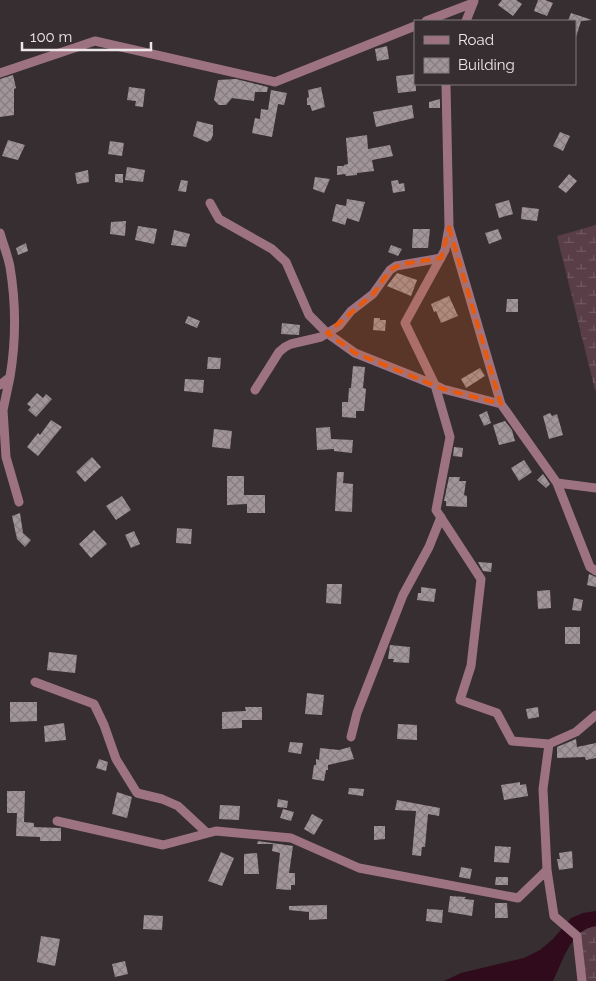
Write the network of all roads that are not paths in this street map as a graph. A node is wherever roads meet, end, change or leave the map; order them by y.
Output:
1 (474, 1) edge
2 (428, 20) edge
3 (466, 20) edge
4 (414, 26) edge
5 (0, 72) edge
6 (446, 85) edge
7 (210, 203) dead end
8 (449, 227) junction
9 (0, 233) edge
10 (440, 258) junction
11 (327, 333) junction
12 (10, 377) junction
13 (0, 385) edge
14 (435, 385) junction
15 (255, 390) dead end
16 (501, 404) junction
17 (557, 483) junction
18 (596, 488) edge
19 (19, 502) dead end
20 (441, 517) junction
21 (596, 571) edge
22 (35, 682) dead end
23 (596, 716) edge
24 (351, 737) dead end
25 (549, 744) junction
26 (57, 821) dead end
27 (207, 833) junction
28 (547, 870) junction
29 (582, 981) edge

1 - 2 street
1 - 3 street
4 - 5 street
6 - 8 street
7 - 11 street
8 - 10 street
8 - 16 street
9 - 12 street
10 - 11 street
10 - 14 street
11 - 14 street
11 - 15 street
12 - 13 street
12 - 19 street
14 - 16 street
14 - 20 street
16 - 17 street
17 - 18 street
17 - 21 street
20 - 24 street
20 - 25 street
22 - 27 street
23 - 25 street
25 - 28 street
26 - 27 street
27 - 28 street
28 - 29 street

